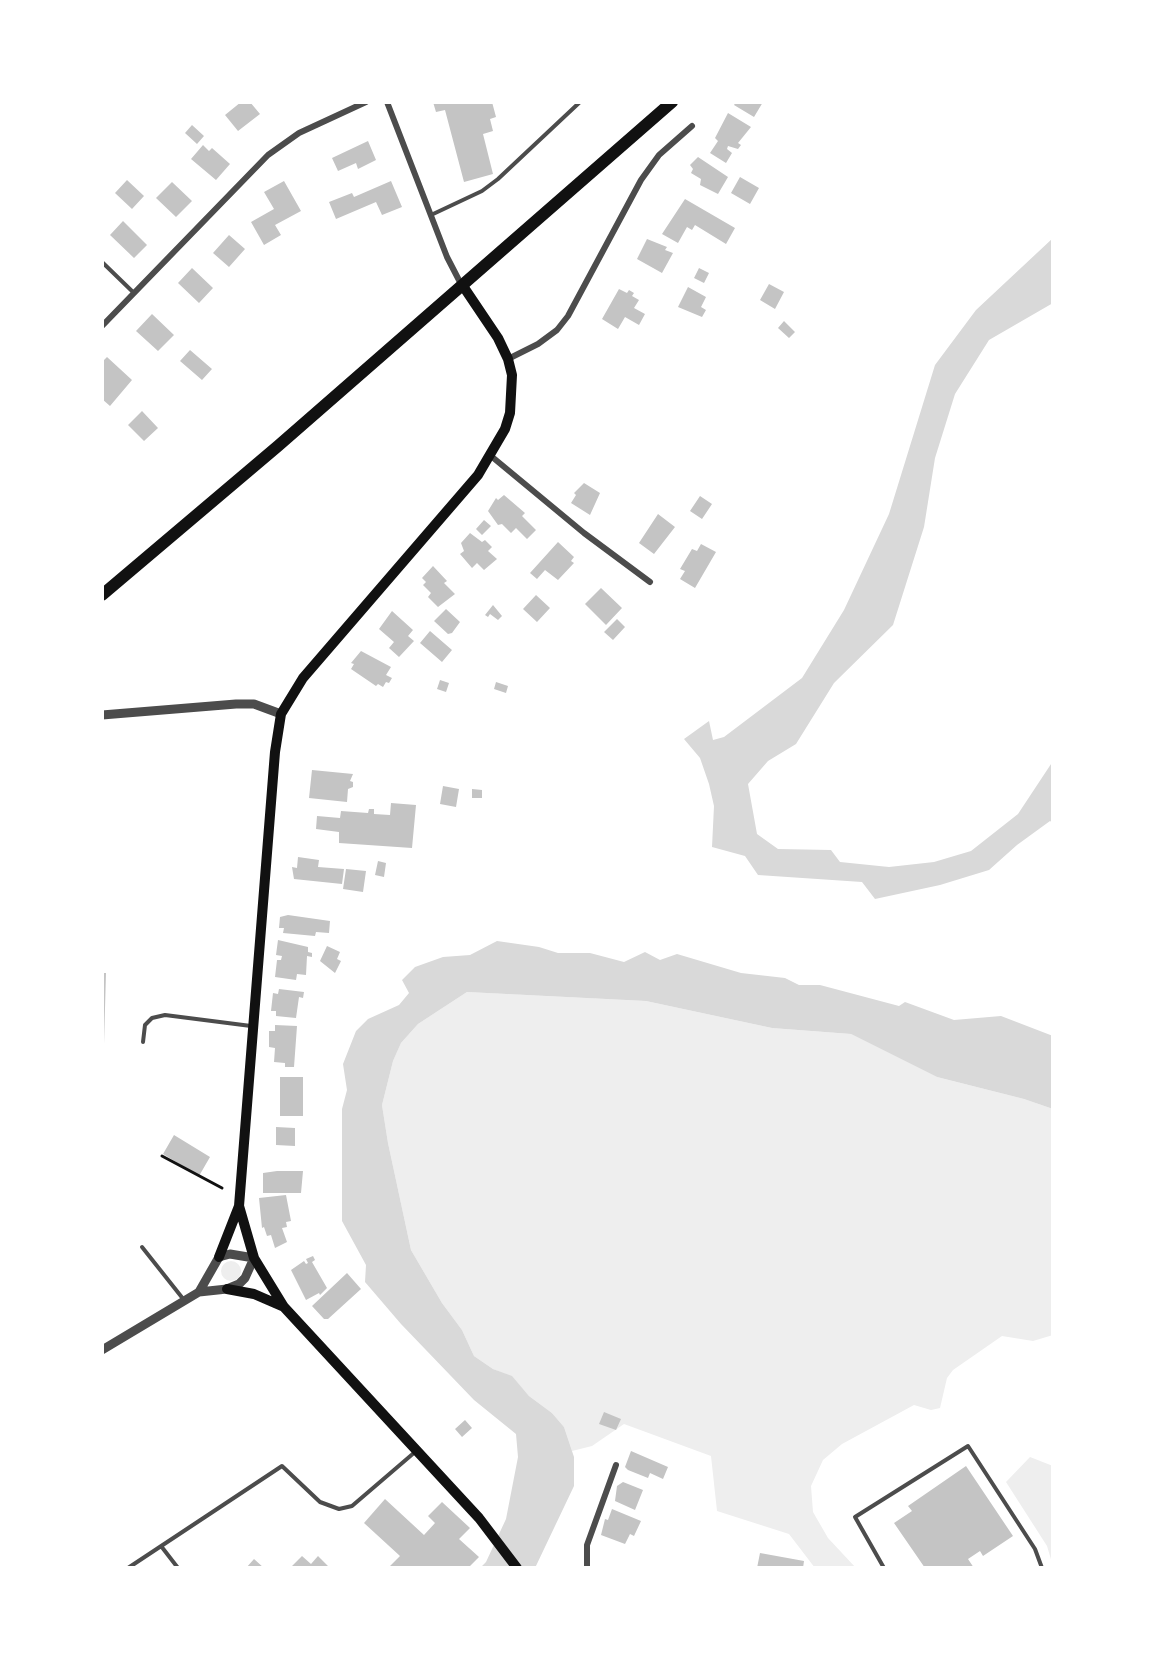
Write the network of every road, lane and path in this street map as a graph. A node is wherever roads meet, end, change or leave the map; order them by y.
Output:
1 (366, 102) edge
2 (387, 102) edge
3 (580, 102) edge
4 (672, 102) edge
5 (692, 126) dead end
6 (430, 216) junction
7 (102, 262) edge
8 (463, 286) junction
9 (134, 292) junction
10 (102, 326) edge
11 (507, 359) junction
12 (491, 456) junction
13 (650, 582) dead end
14 (102, 595) edge
15 (281, 714) junction
16 (102, 715) edge
17 (252, 1026) junction
18 (144, 1042) dead end
19 (162, 1156) dead end
20 (222, 1188) dead end
21 (239, 1206) junction
22 (142, 1247) dead end
23 (219, 1257) junction
24 (254, 1258) junction
25 (227, 1289) junction
26 (199, 1292) junction
27 (185, 1301) junction
28 (284, 1307) junction
29 (102, 1350) edge
30 (417, 1451) junction
31 (616, 1465) dead end
32 (161, 1546) junction
33 (128, 1568) edge
34 (178, 1568) edge
35 (517, 1568) edge
36 (587, 1568) edge
37 (884, 1568) edge
38 (1041, 1568) edge

1 - 9 street
2 - 6 street
3 - 6 lane
4 - 8 highway
5 - 11 street
6 - 8 street
7 - 9 lane
8 - 11 main road
8 - 14 highway
9 - 10 street
11 - 12 main road
12 - 13 street
12 - 15 main road
15 - 16 street
15 - 17 main road
17 - 18 lane
17 - 21 main road
19 - 20 path
21 - 23 main road
21 - 24 main road
22 - 27 lane
23 - 24 street
23 - 26 street
24 - 25 street
24 - 28 main road
25 - 26 street
25 - 28 main road
26 - 27 street
27 - 29 street
28 - 30 main road
30 - 32 lane
30 - 35 main road
31 - 36 street
32 - 33 lane
32 - 34 lane
37 - 38 lane

